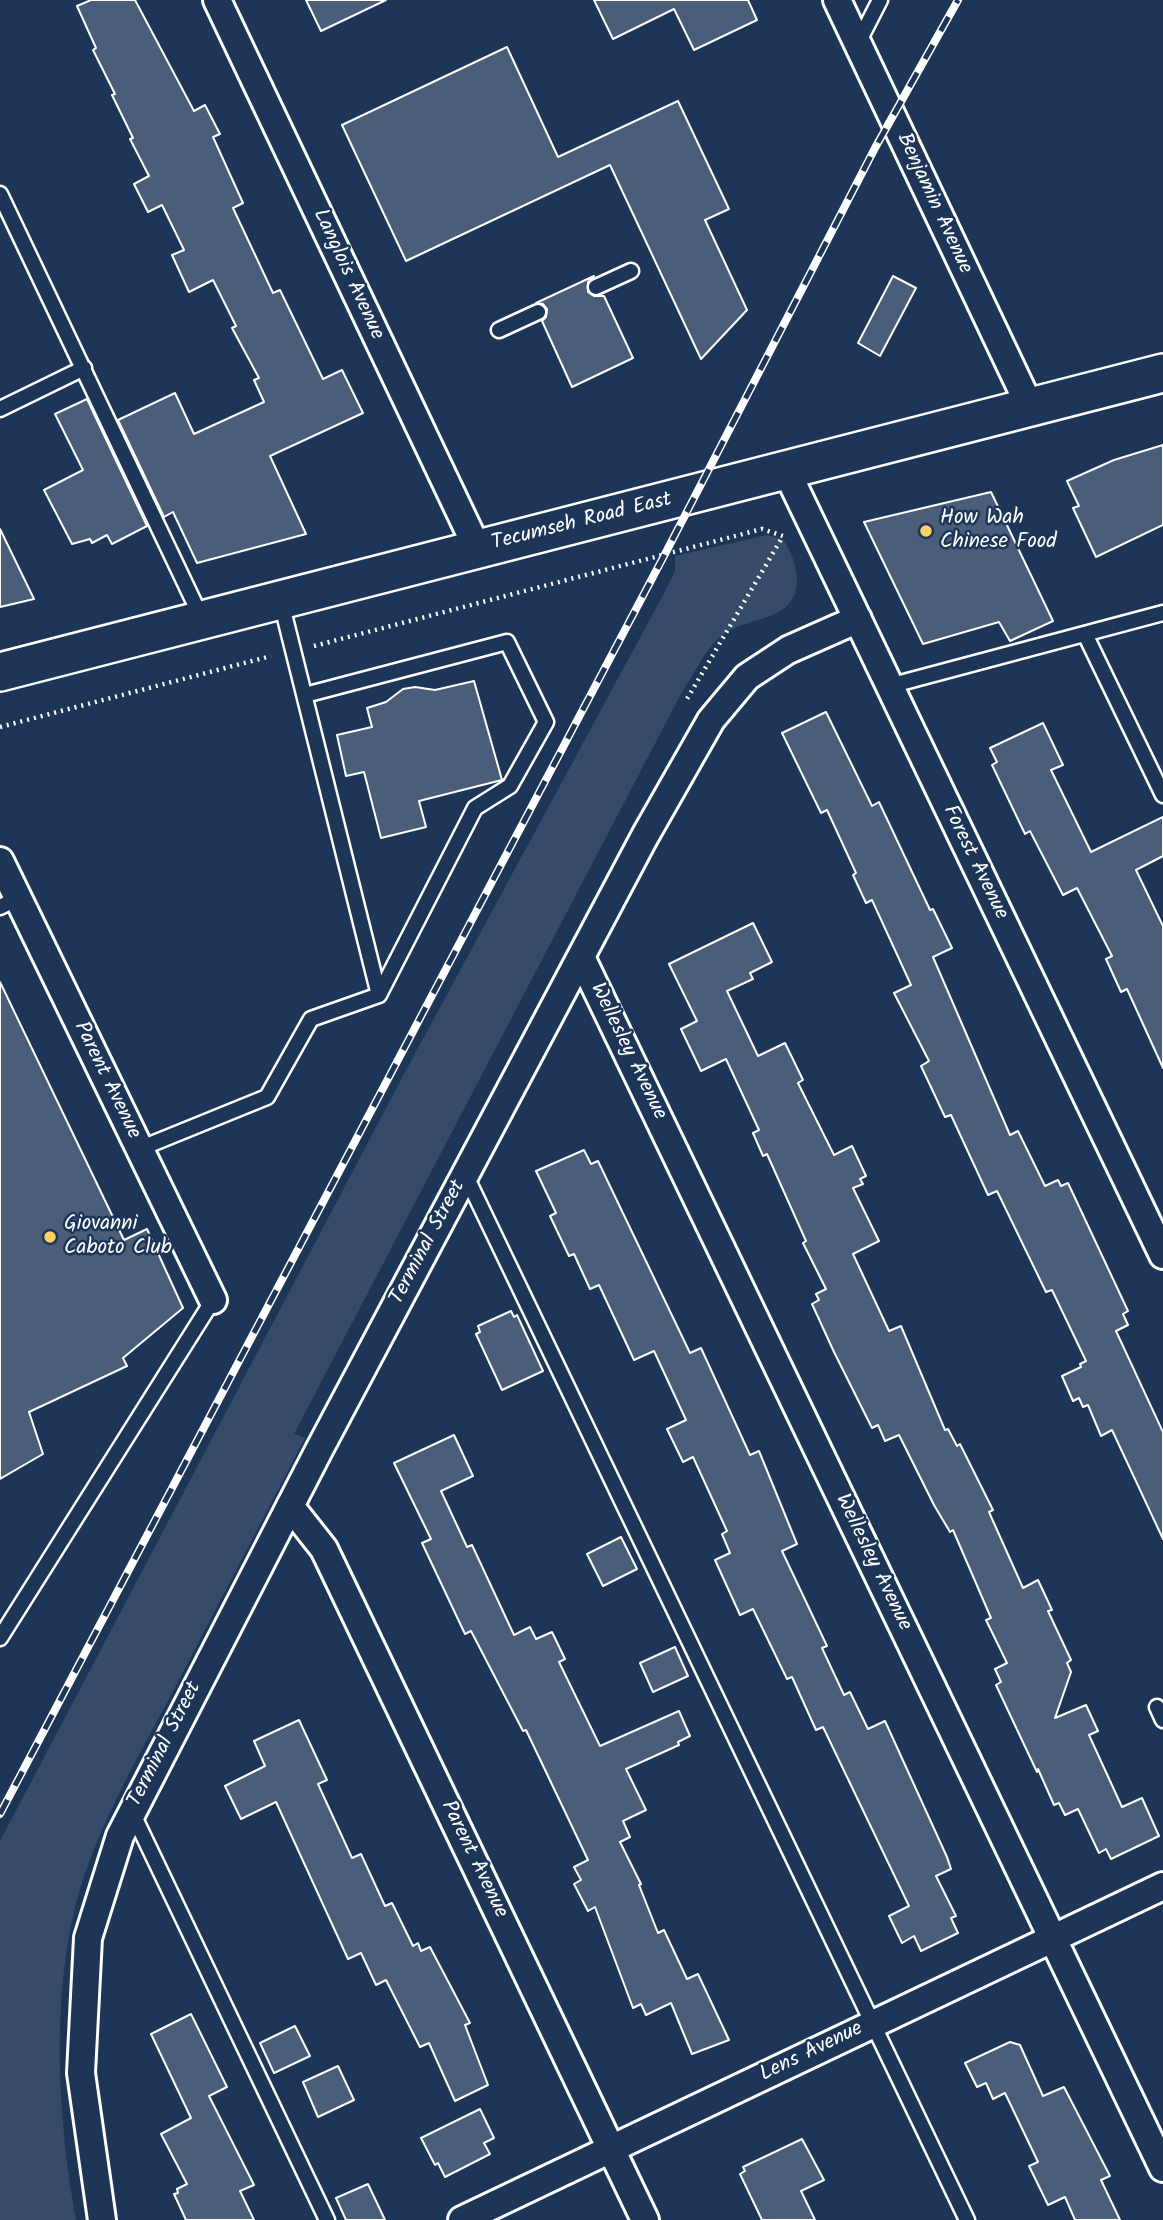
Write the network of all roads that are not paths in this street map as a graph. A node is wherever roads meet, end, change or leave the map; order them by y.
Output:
1 (217, 0) edge
2 (837, 0) edge
3 (880, 0) edge
4 (858, 43) junction
5 (0, 194) edge
6 (631, 271) dead end
7 (596, 288) dead end
8 (538, 312) dead end
9 (499, 330) dead end
10 (84, 368) junction
11 (1163, 373) edge
12 (1030, 407) junction
13 (0, 409) edge
14 (786, 470) junction
15 (478, 550) junction
16 (281, 600) junction
17 (1163, 613) edge
18 (858, 620) junction
19 (203, 621) junction
20 (1086, 634) junction
21 (0, 673) edge
22 (889, 685) junction
23 (305, 695) junction
24 (1163, 795) edge
25 (0, 861) edge
26 (9, 902) edge
27 (581, 957) junction
28 (379, 995) junction
29 (139, 1149) junction
30 (466, 1174) junction
31 (1163, 1255) edge
32 (213, 1300) joint
33 (290, 1506) junction
34 (0, 1637) edge
35 (132, 1812) junction
36 (1163, 1886) edge
37 (1053, 1939) junction
38 (872, 2024) junction
39 (611, 2149) junction
40 (1163, 2168) edge
41 (102, 2220) edge
42 (327, 2220) edge
43 (462, 2220) edge
44 (645, 2220) edge
45 (967, 2220) edge

1 - 15 street, Langlois Avenue
2 - 4 street, Benjamin Avenue
3 - 4 lane
4 - 12 street, Benjamin Avenue
5 - 10 lane
6 - 7 lane
8 - 9 lane
10 - 13 lane
10 - 19 lane
11 - 12 main road, Tecumseh Road East
12 - 14 main road, Tecumseh Road East
14 - 15 main road, Tecumseh Road East
14 - 18 street, Forest Avenue
15 - 16 main road, Tecumseh Road East
16 - 19 main road, Tecumseh Road East
16 - 23 lane
17 - 20 lane
18 - 22 street, Forest Avenue
18 - 27 street, Terminal Street
19 - 21 main road, Tecumseh Road East
20 - 22 lane
20 - 24 lane
22 - 31 street, Forest Avenue
23 - 28 lane
23 - 28 lane
25 - 26 street, Parent Avenue
26 - 29 street, Parent Avenue
27 - 30 street, Terminal Street
27 - 37 street, Wellesley Avenue
28 - 29 lane
29 - 32 street, Parent Avenue
30 - 33 street, Terminal Street
30 - 38 lane
32 - 34 lane
33 - 35 street, Terminal Street
33 - 39 street, Parent Avenue
35 - 41 street, Terminal Street
35 - 42 lane
36 - 37 street, Lens Avenue
37 - 38 street, Lens Avenue
37 - 40 street, Wellesley Avenue
38 - 39 street, Lens Avenue
38 - 45 lane
39 - 43 street, Lens Avenue
39 - 44 street, Parent Avenue

